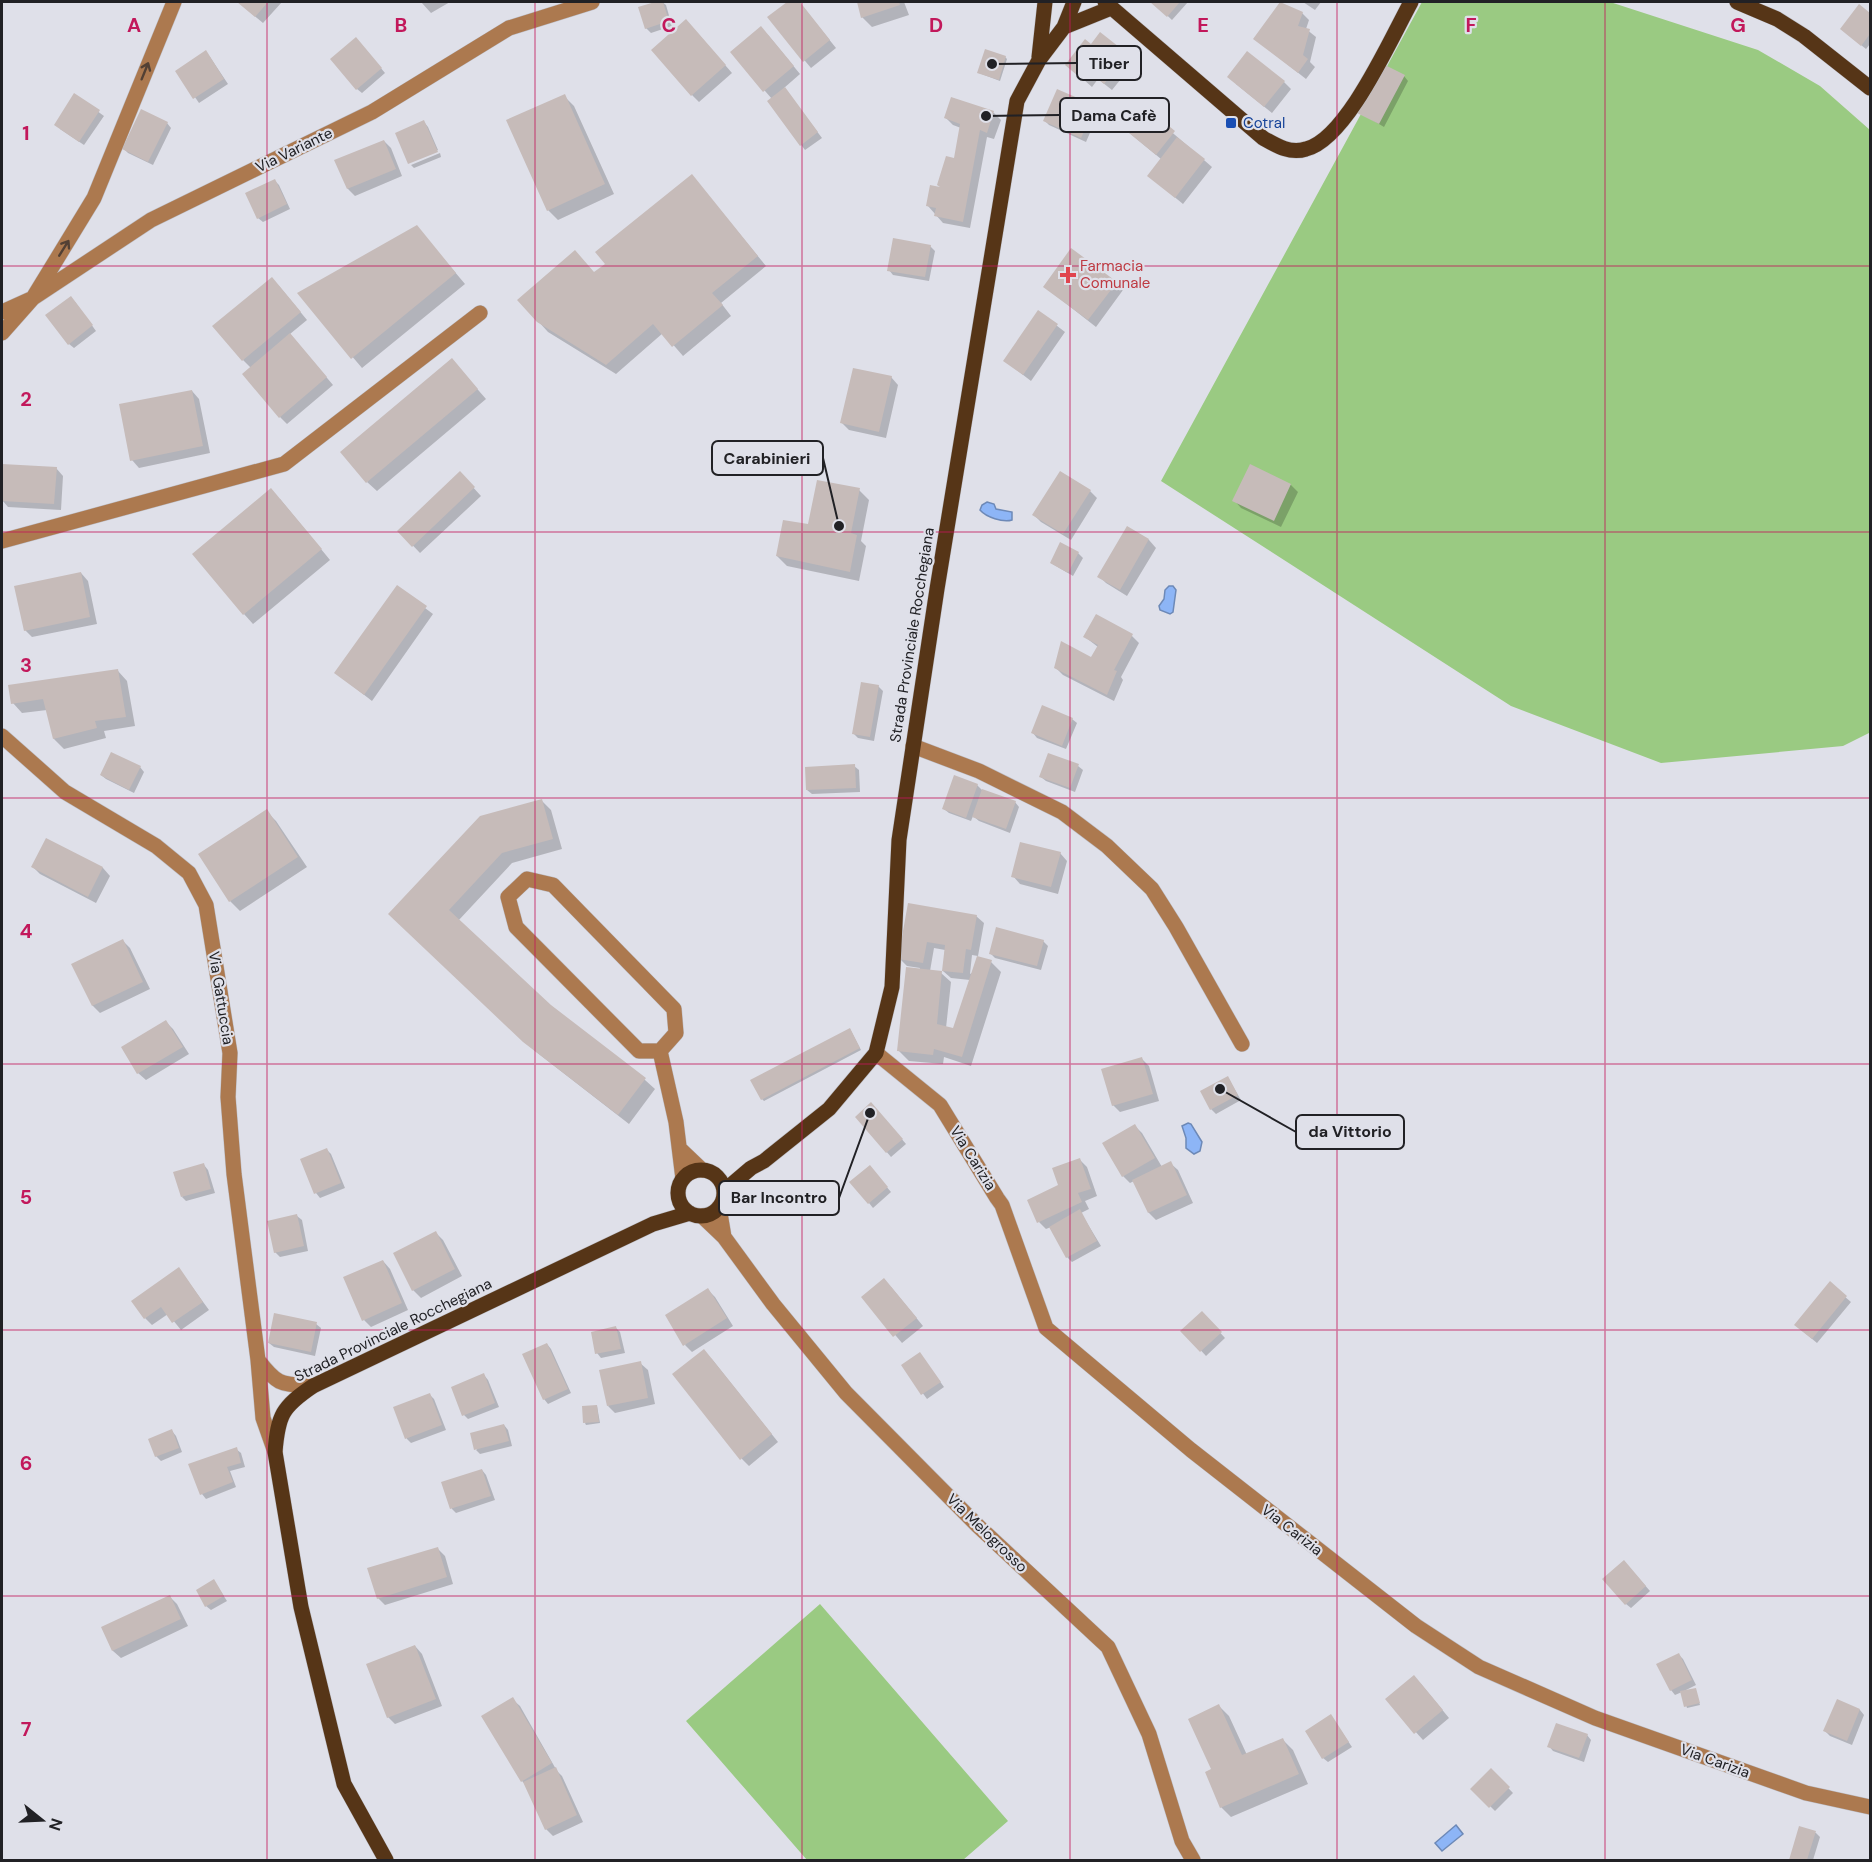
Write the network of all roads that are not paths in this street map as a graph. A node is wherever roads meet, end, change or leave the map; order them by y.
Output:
1 (174, 2) edge
2 (592, 2) edge
3 (1074, 2) edge
4 (1411, 2) edge
5 (1737, 2) edge
6 (1048, 5) edge
7 (1108, 5) edge
8 (1064, 27) junction
9 (1039, 60) junction
10 (1870, 88) edge
11 (33, 298) junction
12 (2, 312) edge
13 (480, 314) dead end
14 (2, 333) edge
15 (2, 541) edge
16 (2, 736) edge
17 (913, 746) junction
18 (1242, 1044) dead end
19 (660, 1052) junction
20 (876, 1053) junction
21 (680, 1149) junction
22 (702, 1170) junction
23 (683, 1179) junction
24 (720, 1184) junction
25 (679, 1199) junction
26 (719, 1207) junction
27 (696, 1214) junction
28 (653, 1224) junction
29 (724, 1237) junction
30 (258, 1360) junction
31 (313, 1386) junction
32 (259, 1390) junction
33 (286, 1408) junction
34 (275, 1452) junction
35 (1870, 1807) edge
36 (386, 1860) edge
37 (1192, 1860) edge

11 -> 1 street
2 - 11 street, Via Variante
3 - 8 main road, Strada Provinciale Rocchegiana
4 - 7 main road
5 - 10 main road
6 - 9 main road, Strada Provinciale Rocchegiana
7 - 8 main road
8 - 9 main road, Strada Provinciale Rocchegiana
9 - 17 main road, Strada Provinciale Rocchegiana
11 - 12 street, Via Variante
11 - 14 street
13 - 15 street
16 - 30 street, Via Gattuccia
17 - 18 street
17 - 20 main road, Strada Provinciale Rocchegiana
19 - 19 street
19 - 21 street
20 - 24 main road, Strada Provinciale Rocchegiana
20 - 35 street, Via Carizia
21 - 22 street
21 - 23 street
22 - 23 main road
22 - 24 main road
23 - 25 main road
24 - 26 main road
25 - 27 main road
25 - 28 main road, Strada Provinciale Rocchegiana
26 - 27 main road
26 - 29 street, Via Melogrosso
27 - 28 main road, Strada Provinciale Rocchegiana
27 - 29 street, Via Melogrosso
28 - 31 main road, Strada Provinciale Rocchegiana
29 - 37 street, Via Melogrosso
30 - 31 street
30 - 32 street, Via Gattuccia
31 - 33 main road, Strada Provinciale Rocchegiana
32 - 33 street
32 - 34 street, Via Gattuccia
33 - 34 main road
34 - 36 main road

